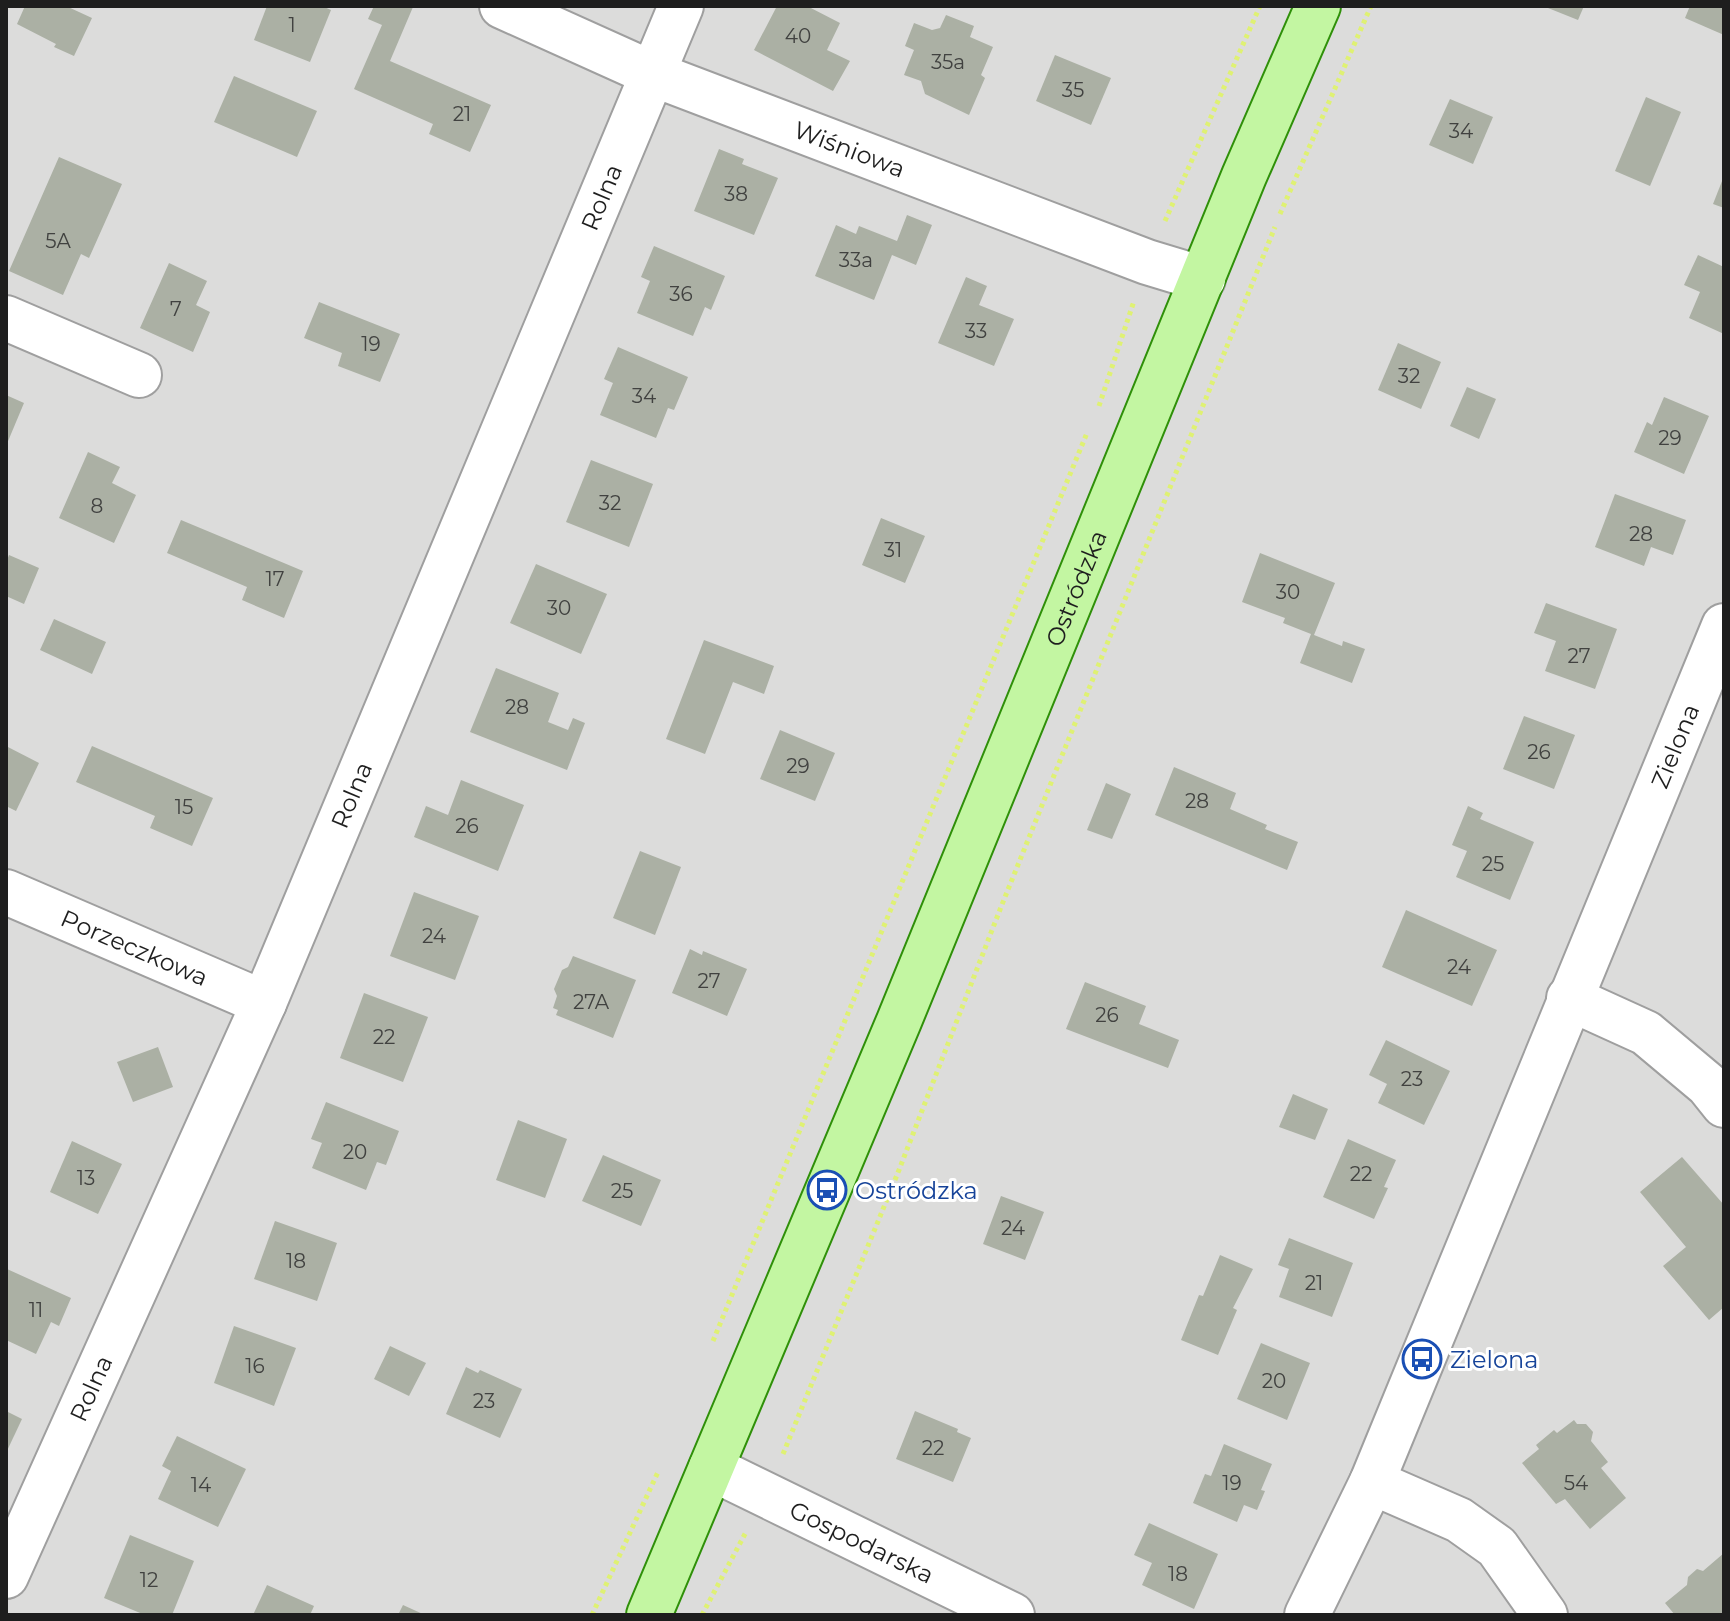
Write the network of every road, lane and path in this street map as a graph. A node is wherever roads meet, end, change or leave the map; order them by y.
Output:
1 (502, 6) edge
2 (681, 6) edge
3 (1260, 6) edge
4 (1318, 6) edge
5 (1371, 6) edge
6 (653, 74) junction
7 (1147, 262) junction
8 (1203, 279) junction
9 (6, 318) edge
10 (139, 375) dead end
11 (1724, 626) edge
12 (6, 892) edge
13 (1569, 998) junction
14 (264, 1003) junction
15 (1724, 1105) edge
16 (710, 1347) dead end
17 (661, 1464) dead end
18 (711, 1468) junction
19 (1372, 1482) junction
20 (766, 1494) junction
21 (6, 1576) edge
22 (592, 1615) edge
23 (649, 1615) edge
24 (702, 1615) edge
25 (1012, 1615) edge
26 (1307, 1615) edge
27 (1545, 1615) edge

1 - 6 street, Wiśniowa
2 - 6 street, Rolna
3 - 7 path
4 - 8 main road, Ostródzka
5 - 20 path
6 - 7 street, Wiśniowa
6 - 14 street, Rolna
7 - 8 street, Wiśniowa
7 - 16 path
8 - 18 main road, Ostródzka
9 - 10 street
11 - 13 street, Zielona
12 - 14 street, Porzeczkowa
13 - 15 street
13 - 19 street, Zielona
14 - 21 street, Rolna
17 - 22 path
18 - 20 street, Gospodarska
18 - 23 main road, Ostródzka
19 - 26 street, Zielona
19 - 27 street
20 - 24 path
20 - 25 street, Gospodarska

